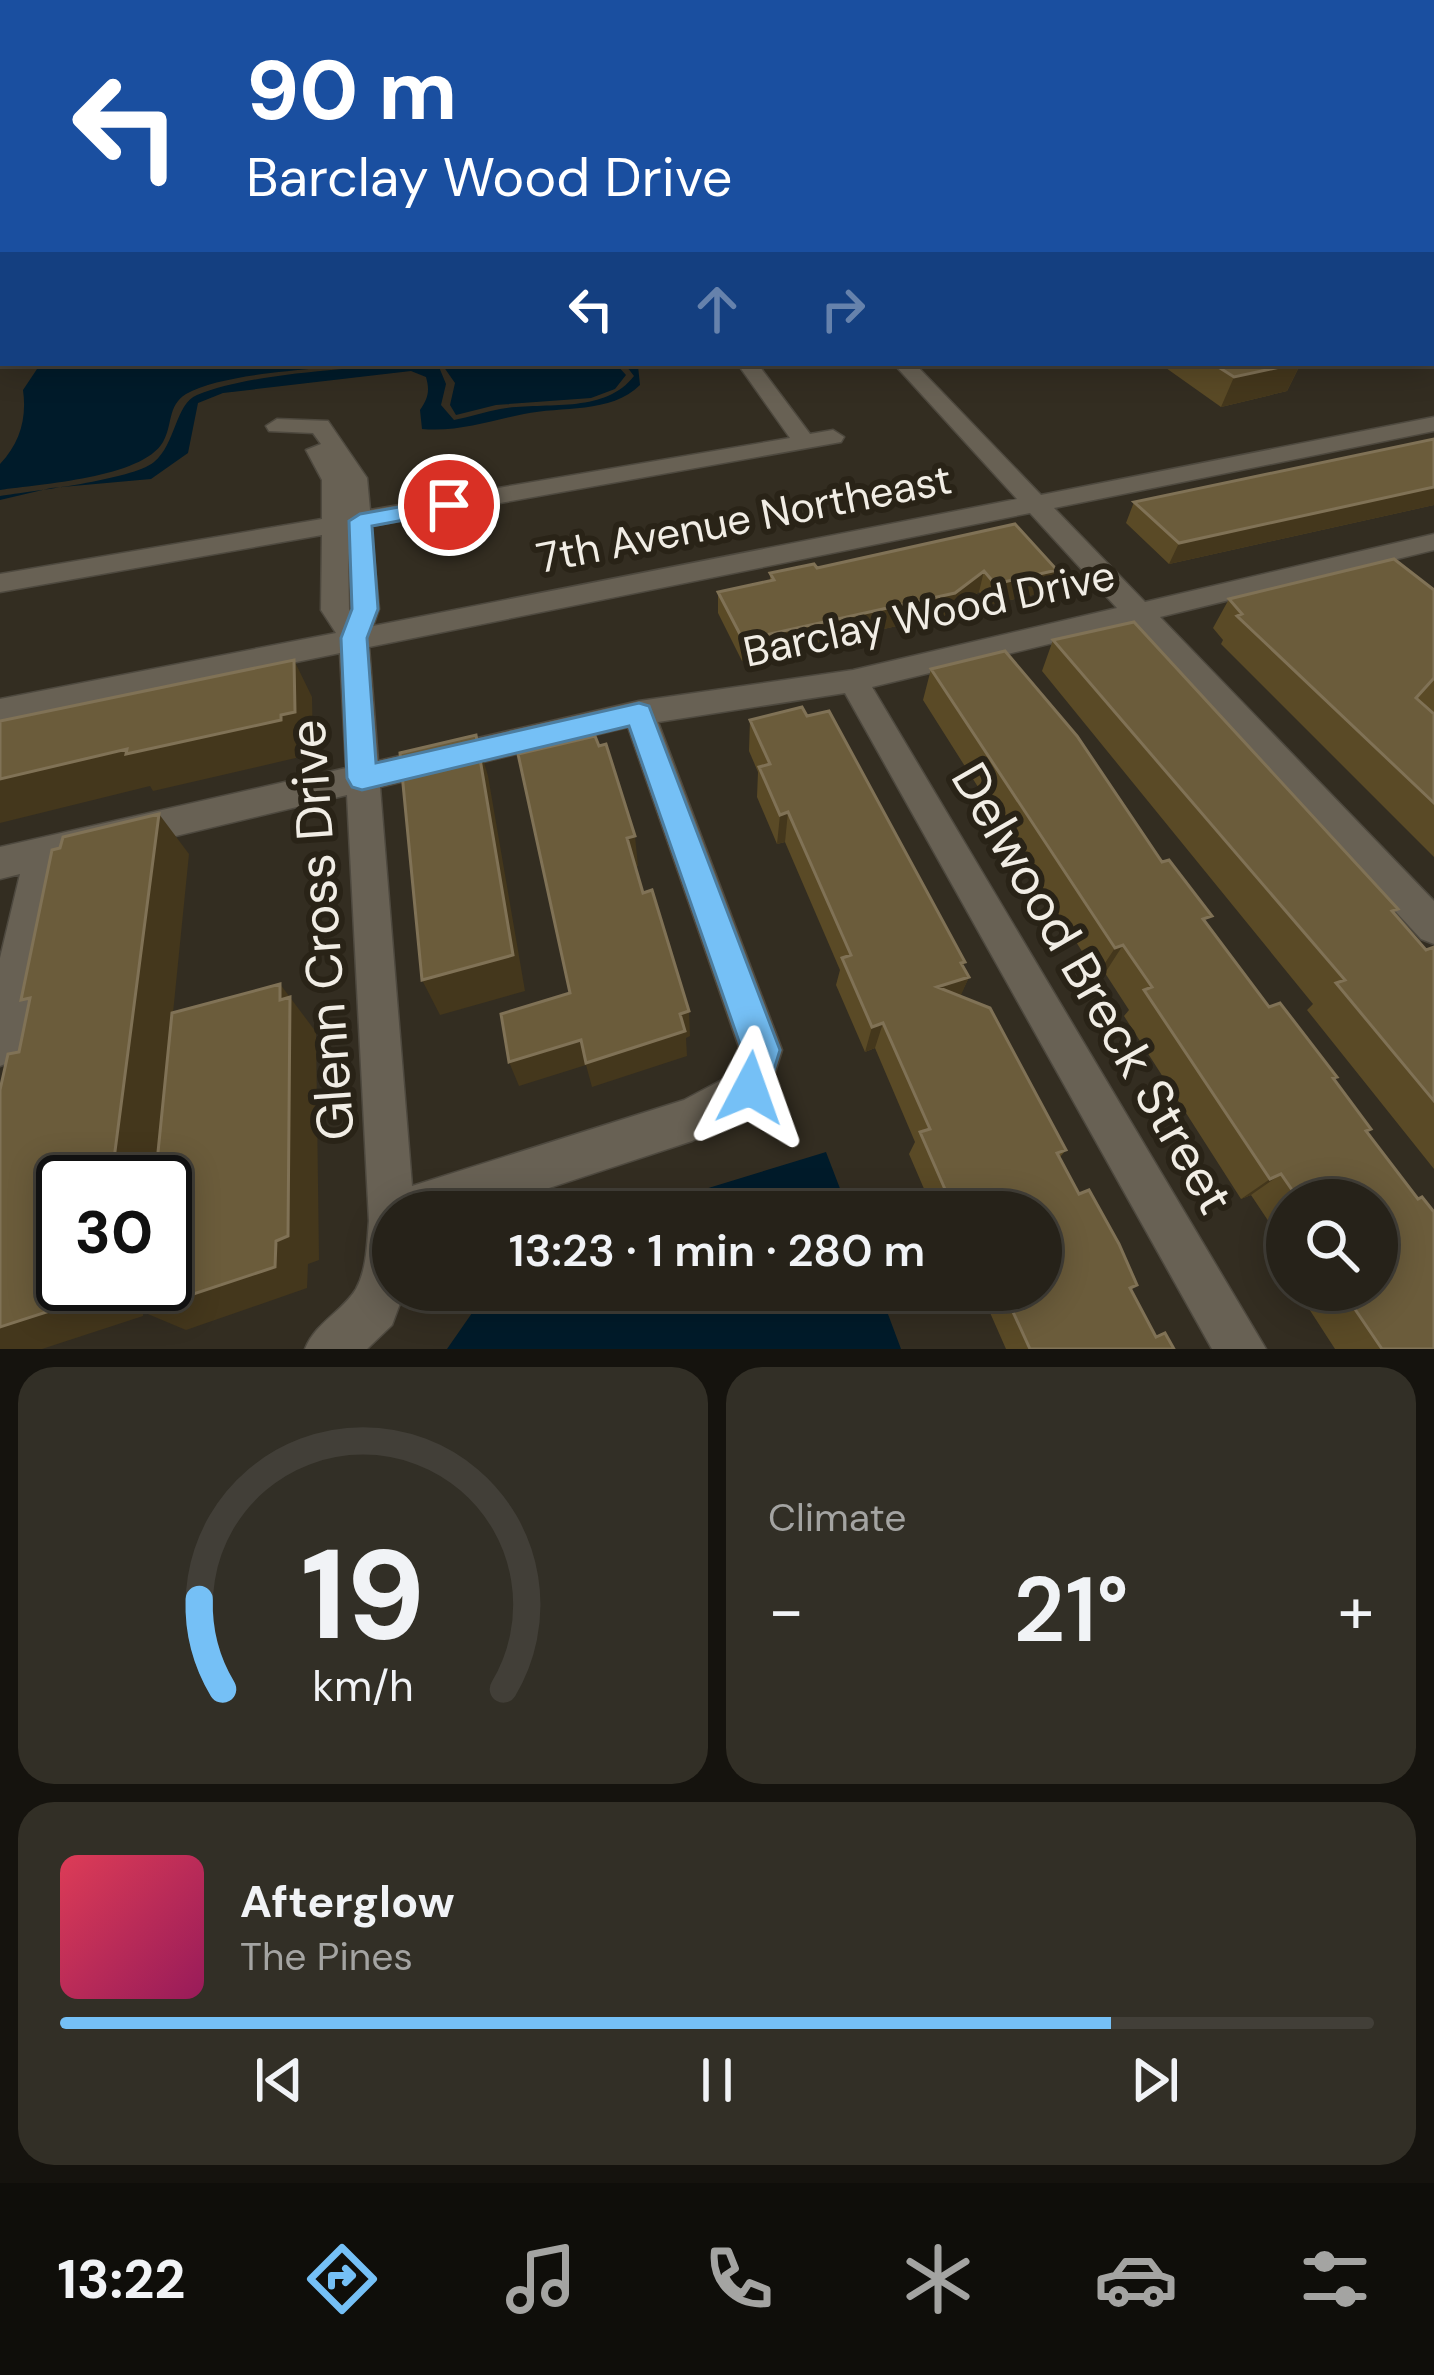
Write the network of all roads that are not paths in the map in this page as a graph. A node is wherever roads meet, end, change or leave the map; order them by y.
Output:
1 (749, 366) edge
2 (905, 366) edge
3 (1434, 424) edge
4 (833, 436) dead end
5 (803, 442) junction
6 (1035, 503) junction
7 (360, 521) junction
8 (333, 526) junction
9 (1434, 542) edge
10 (1383, 554) junction
11 (1417, 580) edge
12 (0, 583) edge
13 (1137, 611) junction
14 (354, 638) junction
15 (853, 681) junction
16 (0, 711) edge
17 (639, 713) junction
18 (362, 778) junction
19 (43, 854) junction
20 (0, 863) edge
21 (1434, 927) edge
22 (0, 1045) edge
23 (394, 1191) edge
24 (470, 1191) edge
25 (372, 1309) edge
26 (331, 1349) edge
27 (1240, 1349) edge

1 - 5 street
2 - 6 street
3 - 6 street, 7th Avenue Northeast
4 - 5 street
5 - 7 street
6 - 13 street
6 - 14 street, 7th Avenue Northeast
7 - 8 street
7 - 8 street
7 - 14 street
8 - 12 street
8 - 14 street
9 - 10 street, Barclay Wood Drive
10 - 11 street
10 - 13 street, Barclay Wood Drive
13 - 15 street, Barclay Wood Drive
13 - 21 street
14 - 16 street, 7th Avenue Northeast
14 - 18 street, Glenn Cross Drive
15 - 17 street, Barclay Wood Drive
15 - 27 street, Delwood Breck Street
17 - 18 street, Barclay Wood Drive
17 - 24 street
18 - 19 street, Barclay Wood Drive
18 - 23 street, Glenn Cross Drive
19 - 20 street, Barclay Wood Drive
19 - 22 street
25 - 26 street, Glenn Cross Drive

